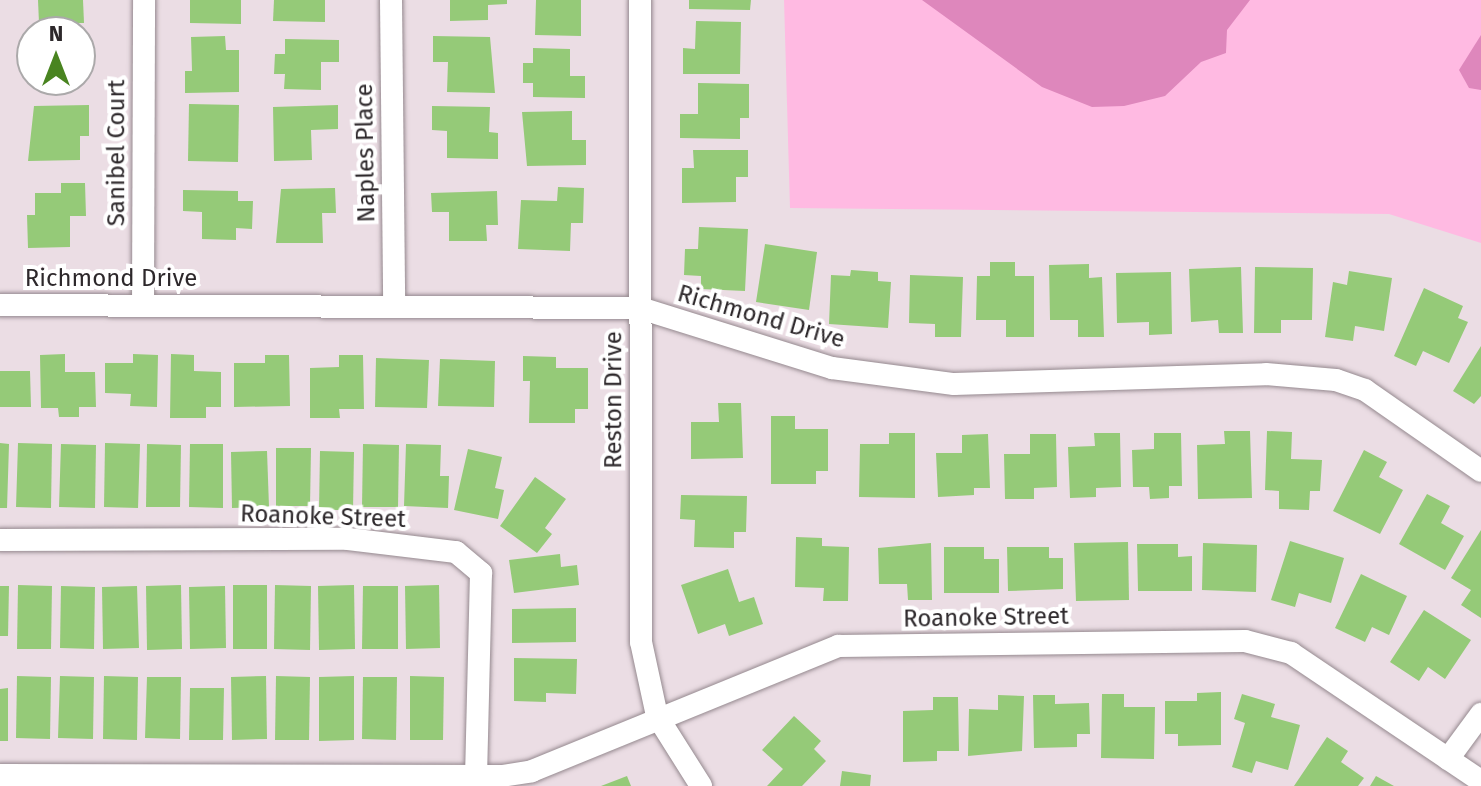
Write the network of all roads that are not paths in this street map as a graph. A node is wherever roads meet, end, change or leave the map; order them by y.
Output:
1 (144, 0) edge
2 (391, 0) edge
3 (640, 0) edge
4 (0, 305) edge
5 (143, 305) junction
6 (394, 305) junction
7 (640, 308) junction
8 (1481, 471) edge
9 (0, 540) edge
10 (1481, 714) edge
11 (657, 716) junction
12 (1448, 759) junction
13 (0, 775) edge
14 (476, 776) junction
15 (1481, 781) edge
16 (701, 786) edge

1 - 5 street, Sanibel Court
2 - 6 street, Naples Place
3 - 7 street, Reston Drive
4 - 5 street, Richmond Drive
5 - 6 street, Richmond Drive
6 - 7 street, Richmond Drive
7 - 8 street, Richmond Drive
7 - 11 street, Reston Drive
9 - 14 street, Roanoke Street
10 - 12 street
11 - 12 street, Roanoke Street
11 - 14 street, Roanoke Street
11 - 16 street, Reston Drive
12 - 15 street, Roanoke Street
13 - 14 street, Roanoke Street

